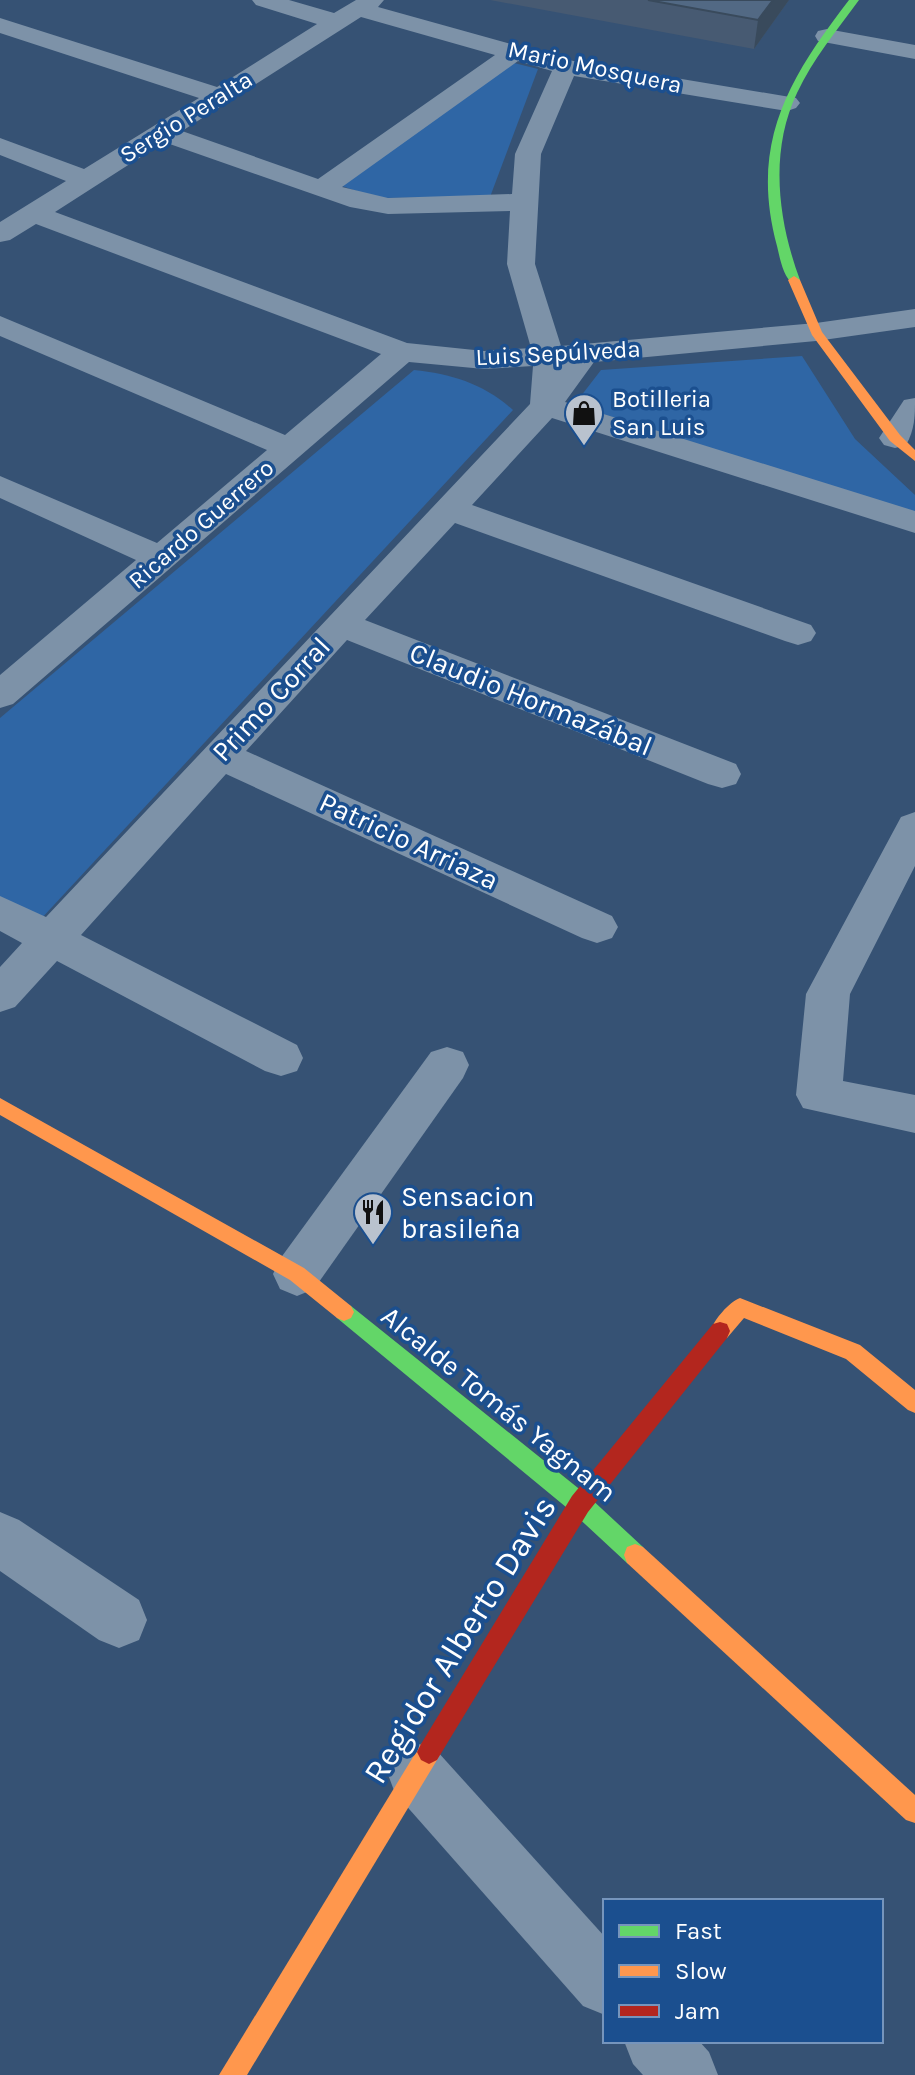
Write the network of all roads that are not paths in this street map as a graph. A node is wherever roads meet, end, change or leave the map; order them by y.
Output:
1 (264, 0) edge
2 (854, 0) edge
3 (356, 10) edge
4 (0, 25) edge
5 (827, 36) junction
6 (515, 52) junction
7 (915, 52) edge
8 (566, 67) junction
9 (220, 96) junction
10 (787, 103) junction
11 (162, 133) junction
12 (0, 146) edge
13 (85, 179) junction
14 (321, 189) junction
15 (525, 202) junction
16 (33, 213) junction
17 (0, 234) edge
18 (915, 318) edge
19 (0, 325) edge
20 (816, 332) junction
21 (402, 352) junction
22 (566, 356) junction
23 (546, 406) junction
24 (915, 407) edge
25 (905, 447) edge
26 (289, 448) junction
27 (0, 486) edge
28 (450, 509) junction
29 (915, 522) edge
30 (161, 558) junction
31 (341, 624) junction
32 (798, 633) dead end
33 (6, 683) edge
34 (220, 755) junction
35 (722, 774) dead end
36 (915, 827) edge
37 (0, 912) edge
38 (597, 927) dead end
39 (52, 938) junction
40 (0, 995) edge
41 (281, 1058) dead end
42 (447, 1065) dead end
43 (0, 1106) edge
44 (915, 1114) edge
45 (297, 1274) junction
46 (915, 1403) edge
47 (580, 1504) junction
48 (0, 1539) edge
49 (119, 1620) dead end
50 (416, 1772) junction
51 (915, 1811) edge
52 (603, 1982) edge
53 (658, 2043) edge
54 (232, 2075) edge
55 (686, 2075) edge

1 - 3 street, Mario Mosquera
2 - 5 street
3 - 6 street, Mario Mosquera
3 - 9 street, Sergio Peralta
4 - 9 street
5 - 7 street
5 - 10 street
6 - 8 street, Mario Mosquera
6 - 14 street
8 - 10 street, Mario Mosquera
8 - 15 street
9 - 11 street, Sergio Peralta
10 - 20 street
11 - 13 street, Sergio Peralta
11 - 14 street
12 - 13 street
13 - 16 street, Sergio Peralta
14 - 15 street
15 - 22 street
16 - 17 street, Sergio Peralta
16 - 21 street, Luis Sepúlveda
18 - 20 street, Luis Sepúlveda
19 - 26 street
20 - 22 street, Luis Sepúlveda
20 - 25 street
21 - 22 street, Luis Sepúlveda
21 - 26 street, Ricardo Guerrero
22 - 23 street, Primo Corral
23 - 28 street, Primo Corral
23 - 29 street
24 - 25 street
26 - 30 street, Ricardo Guerrero
27 - 30 street
28 - 31 street, Primo Corral
28 - 32 street
30 - 33 street, Ricardo Guerrero
31 - 34 street, Primo Corral
31 - 35 street, Claudio Hormazábal
34 - 38 street, Patricio Arriaza
34 - 39 street, Primo Corral
36 - 44 street
37 - 39 street
39 - 40 street, Primo Corral
39 - 41 street
42 - 45 street
43 - 45 street, Alcalde Tomás Yagnam
45 - 47 street, Alcalde Tomás Yagnam
46 - 47 street, Regidor Alberto Davis
47 - 50 street, Regidor Alberto Davis
47 - 51 street, Alcalde Tomás Yagnam
48 - 49 street
50 - 52 street
50 - 54 street, Regidor Alberto Davis
53 - 55 street

